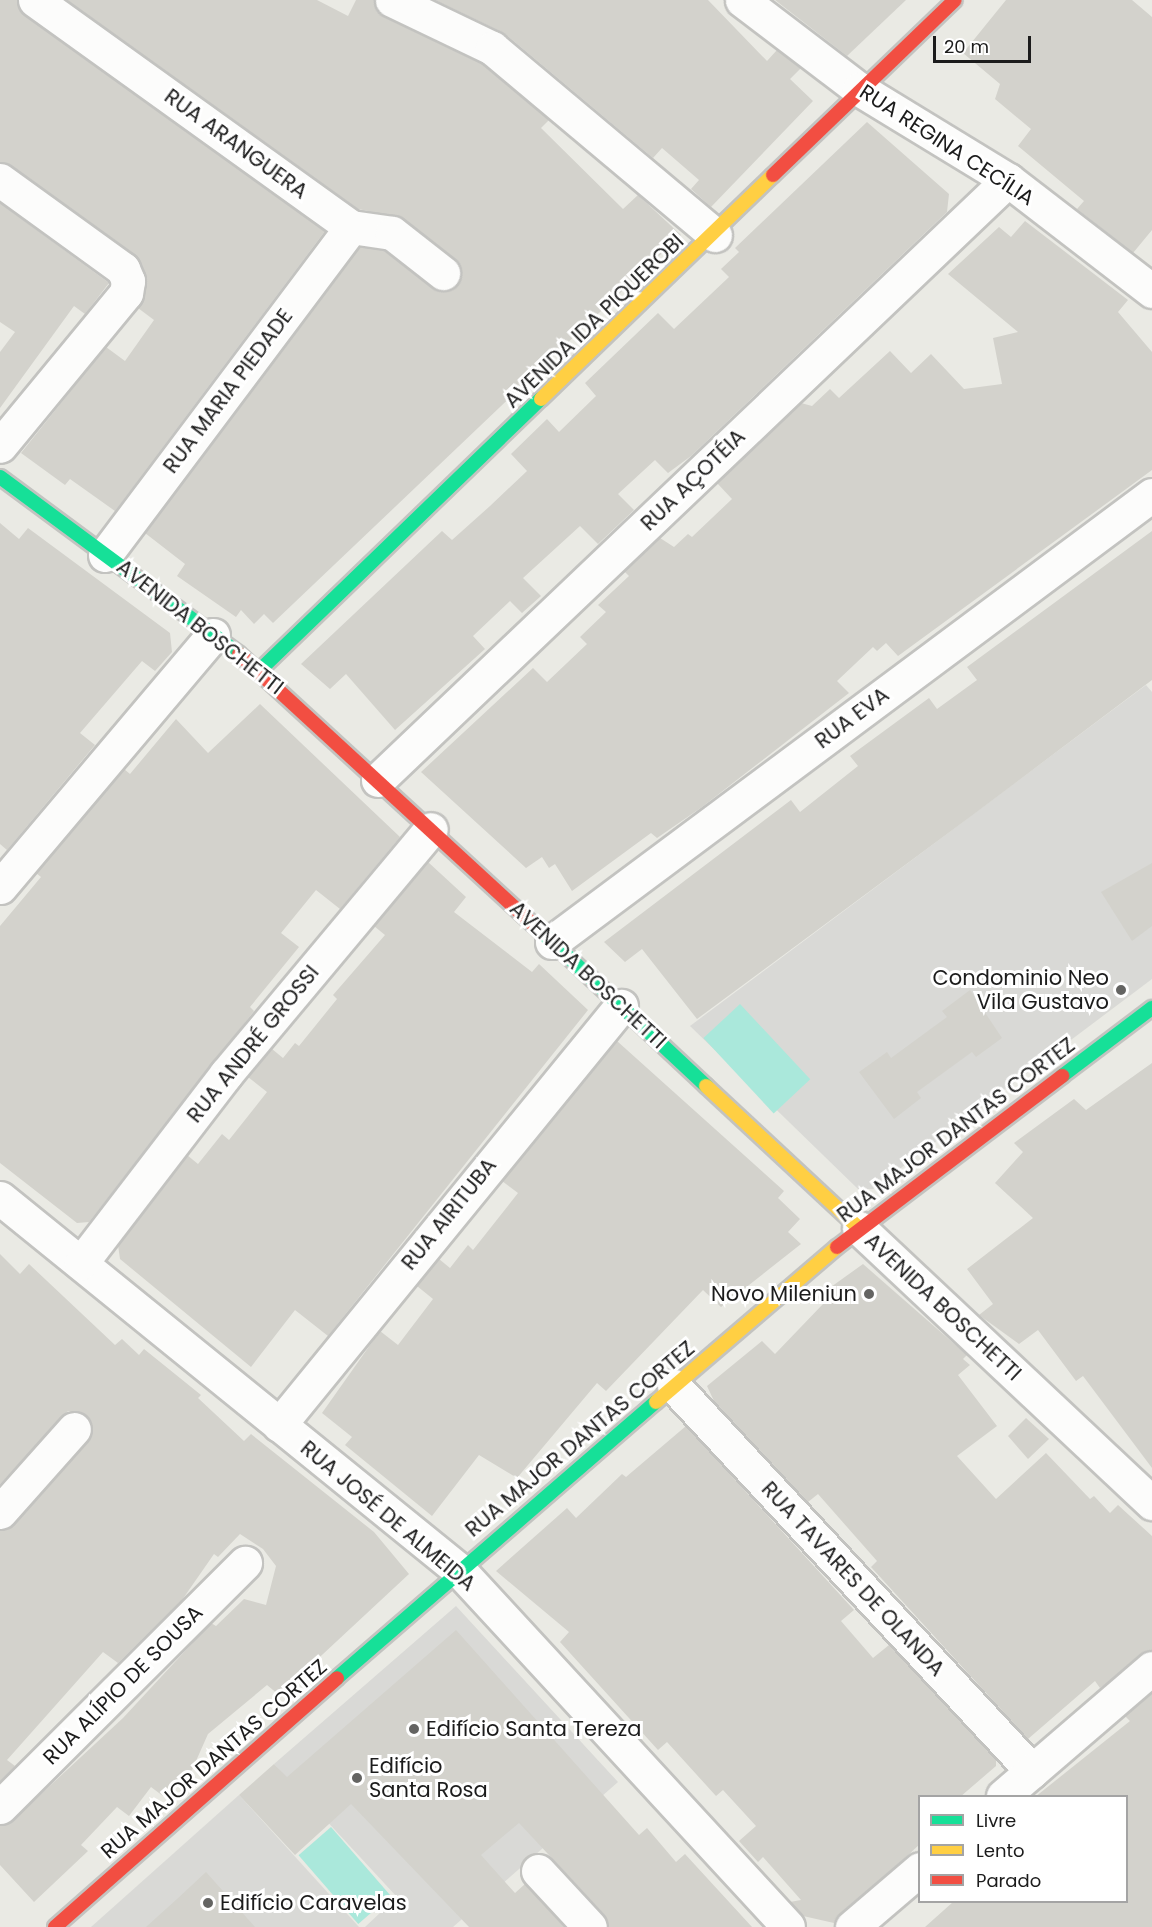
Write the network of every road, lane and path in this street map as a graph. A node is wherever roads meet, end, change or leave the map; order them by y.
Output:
1 (35, 0) edge
2 (392, 0) edge
3 (742, 0) edge
4 (955, 0) edge
5 (859, 89) junction
6 (0, 180) edge
7 (1008, 180) junction
8 (351, 227) junction
9 (715, 235) junction
10 (443, 273) dead end
11 (1152, 291) edge
12 (0, 446) edge
13 (1, 480) edge
14 (1152, 495) edge
15 (105, 555) junction
16 (213, 635) junction
17 (260, 670) junction
18 (378, 780) junction
19 (431, 829) junction
20 (0, 887) edge
21 (552, 942) junction
22 (621, 1006) junction
23 (1152, 1008) edge
24 (0, 1198) edge
25 (860, 1228) junction
26 (81, 1263) junction
27 (674, 1386) junction
28 (279, 1425) junction
29 (74, 1429) dead end
30 (1152, 1503) edge
31 (0, 1512) edge
32 (245, 1563) dead end
33 (459, 1570) junction
34 (1152, 1668) edge
35 (1032, 1771) junction
36 (1005, 1795) edge
37 (0, 1807) edge
38 (538, 1871) dead end
39 (918, 1871) edge
40 (55, 1927) edge
41 (590, 1927) edge
42 (788, 1927) edge
43 (852, 1927) edge

1 - 8 street, RUA ARANGUERA
2 - 9 street
3 - 5 street, RUA REGINA CECÍLIA
4 - 5 street, AVENIDA IDA PIQUEROBI
5 - 7 street, RUA REGINA CECÍLIA
5 - 9 street, AVENIDA IDA PIQUEROBI
6 - 12 street
7 - 11 street, RUA REGINA CECÍLIA
7 - 18 street, RUA AÇOTÉIA
8 - 10 street, RUA ARANGUERA
8 - 15 street, RUA MARIA PIEDADE
9 - 17 street, AVENIDA IDA PIQUEROBI
13 - 15 street, AVENIDA BOSCHETTI
14 - 21 street, RUA EVA
15 - 16 street, AVENIDA BOSCHETTI
16 - 17 street, AVENIDA BOSCHETTI
16 - 20 street
17 - 18 street, AVENIDA BOSCHETTI
18 - 19 street, AVENIDA BOSCHETTI
19 - 21 street, AVENIDA BOSCHETTI
19 - 26 street, RUA ANDRÉ GROSSI
21 - 22 street, AVENIDA BOSCHETTI
22 - 25 street, AVENIDA BOSCHETTI
22 - 28 street, RUA AIRITUBA
23 - 25 street, RUA MAJOR DANTAS CORTEZ
24 - 26 street, RUA JOSÉ DE ALMEIDA
25 - 27 street, RUA MAJOR DANTAS CORTEZ
25 - 30 street, AVENIDA BOSCHETTI
26 - 28 street, RUA JOSÉ DE ALMEIDA
27 - 33 street, RUA MAJOR DANTAS CORTEZ
27 - 35 street, RUA TAVARES DE OLANDA
28 - 33 street, RUA JOSÉ DE ALMEIDA
29 - 31 street
32 - 37 street, RUA ALÍPIO DE SOUSA
33 - 40 street, RUA MAJOR DANTAS CORTEZ
33 - 42 street, RUA JOSÉ DE ALMEIDA
34 - 35 street
35 - 36 street
38 - 41 street
39 - 43 street

